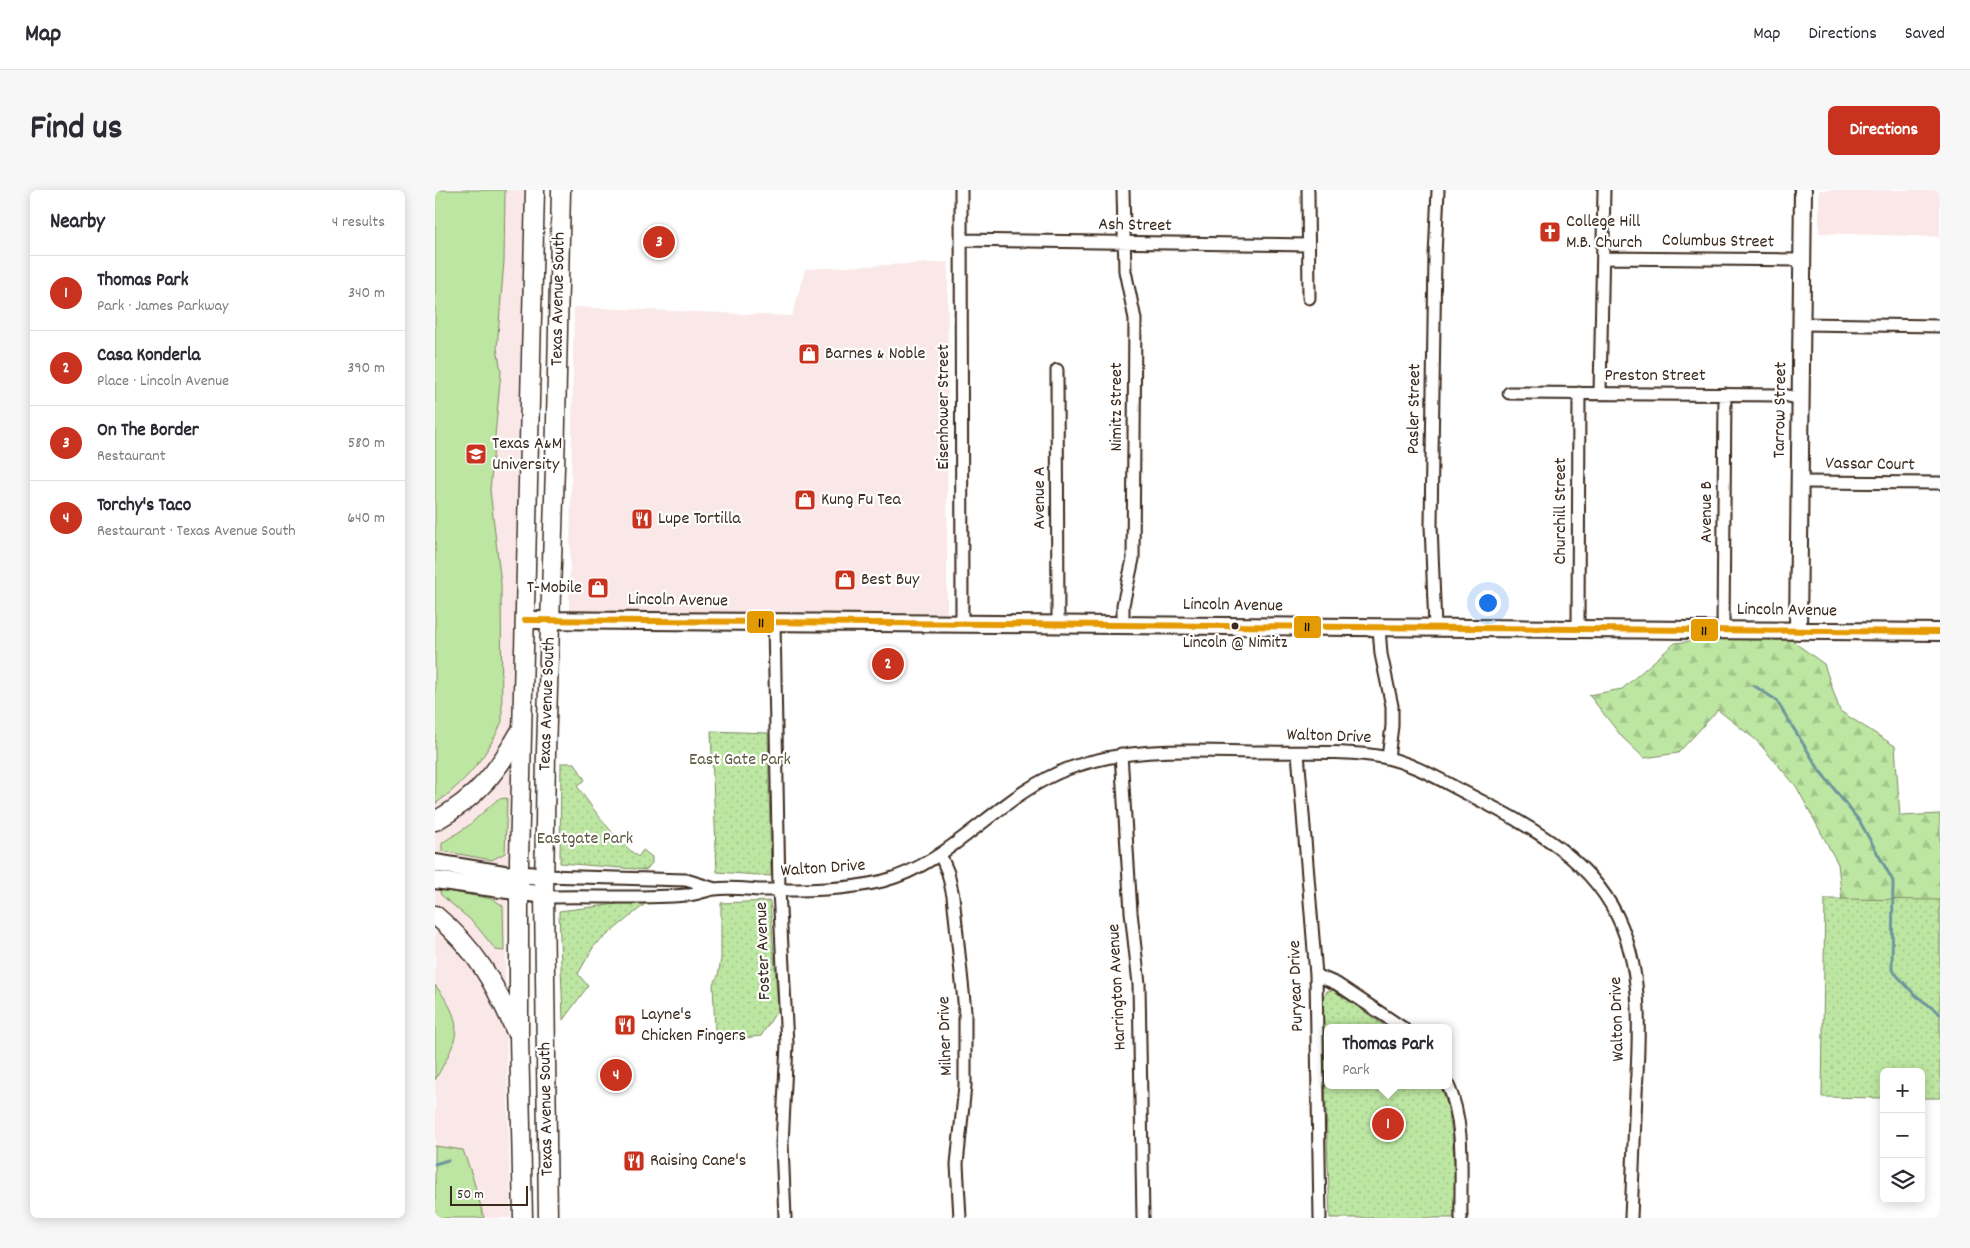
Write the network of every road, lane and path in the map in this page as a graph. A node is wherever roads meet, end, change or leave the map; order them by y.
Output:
1 (535, 190) edge
2 (561, 190) edge
3 (961, 190) edge
4 (1123, 190) edge
5 (1308, 190) edge
6 (1437, 190) edge
7 (1604, 190) edge
8 (1803, 190) edge
9 (961, 240) junction
10 (1124, 244) junction
11 (1308, 245) junction
12 (1603, 258) junction
13 (1802, 260) junction
14 (1309, 298) dead end
15 (532, 320) junction
16 (559, 320) junction
17 (1801, 324) junction
18 (1940, 326) edge
19 (1057, 370) dead end
20 (1509, 393) dead end
21 (1579, 393) junction
22 (1599, 393) junction
23 (1725, 394) junction
24 (1801, 399) junction
25 (1800, 482) junction
26 (1940, 483) edge
27 (525, 620) junction
28 (551, 620) junction
29 (774, 622) junction
30 (961, 624) junction
31 (1058, 625) junction
32 (1123, 625) junction
33 (1379, 628) junction
34 (1435, 628) junction
35 (1578, 629) junction
36 (1723, 630) junction
37 (1798, 631) junction
38 (1940, 632) edge
39 (522, 727) junction
40 (1299, 753) junction
41 (1121, 754) junction
42 (1387, 758) junction
43 (435, 821) edge
44 (940, 854) junction
45 (435, 863) edge
46 (544, 876) junction
47 (435, 880) edge
48 (519, 883) junction
49 (715, 889) junction
50 (779, 890) junction
51 (544, 895) junction
52 (435, 915) edge
53 (1316, 975) junction
54 (1397, 1024) edge
55 (519, 1038) junction
56 (1450, 1089) edge
57 (522, 1188) junction
58 (548, 1189) junction
59 (523, 1218) edge
60 (548, 1218) edge
61 (785, 1218) edge
62 (960, 1218) edge
63 (1143, 1218) edge
64 (1320, 1218) edge
65 (1461, 1218) edge
66 (1631, 1218) edge

1 - 15 main road, Texas Avenue South
2 - 16 main road, Texas Avenue South
3 - 9 street, Eisenhower Street
4 - 10 street, Nimitz Street
5 - 11 street
6 - 34 street, Pasler Street
7 - 12 street
8 - 13 street, Tarrow Street
9 - 10 street, Ash Street
9 - 30 street, Eisenhower Street
10 - 11 street, Ash Street
10 - 32 street, Nimitz Street
11 - 14 street
12 - 13 street, Columbus Street
12 - 22 street
13 - 17 street, Tarrow Street
15 - 16 main road
15 - 27 main road, Texas Avenue South
16 - 28 main road, Texas Avenue South
17 - 18 street
17 - 24 street, Tarrow Street
19 - 31 street, Avenue A
20 - 21 street, Preston Street
21 - 22 street, Preston Street
21 - 35 street, Churchill Street
22 - 23 street, Preston Street
23 - 24 street, Preston Street
23 - 36 street, Avenue B
24 - 25 street, Tarrow Street
25 - 26 street, Vassar Court
25 - 37 street, Tarrow Street
27 - 28 street, Lincoln Avenue
27 - 39 main road, Texas Avenue South
28 - 29 street, Lincoln Avenue
28 - 46 main road, Texas Avenue South
29 - 30 street, Lincoln Avenue
29 - 50 street, Foster Avenue
30 - 31 street, Lincoln Avenue
31 - 32 street, Lincoln Avenue
32 - 33 street, Lincoln Avenue
33 - 34 street, Lincoln Avenue
33 - 42 street
34 - 35 street, Lincoln Avenue
35 - 36 street, Lincoln Avenue
36 - 37 street, Lincoln Avenue
37 - 38 street, Lincoln Avenue
39 - 43 main road
39 - 48 main road, Texas Avenue South
40 - 41 street, Walton Drive
40 - 42 street, Walton Drive
40 - 53 street, Puryear Drive
41 - 44 street, Walton Drive
41 - 63 street, Harrington Avenue
42 - 66 street, Walton Drive
44 - 50 street, Walton Drive
44 - 62 street, Milner Drive
45 - 48 street
46 - 48 street
46 - 49 street, Walton Drive
46 - 51 main road, Texas Avenue South
47 - 48 street
48 - 51 street
48 - 55 main road, Texas Avenue South
49 - 50 street, Walton Drive
49 - 51 street, Walton Drive
50 - 61 street, Foster Avenue
51 - 58 main road, Texas Avenue South
52 - 55 main road
53 - 54 street
53 - 64 street, Puryear Drive
55 - 57 main road, Texas Avenue South
56 - 65 street
57 - 58 main road
57 - 59 main road, Texas Avenue South
58 - 60 main road, Texas Avenue South

